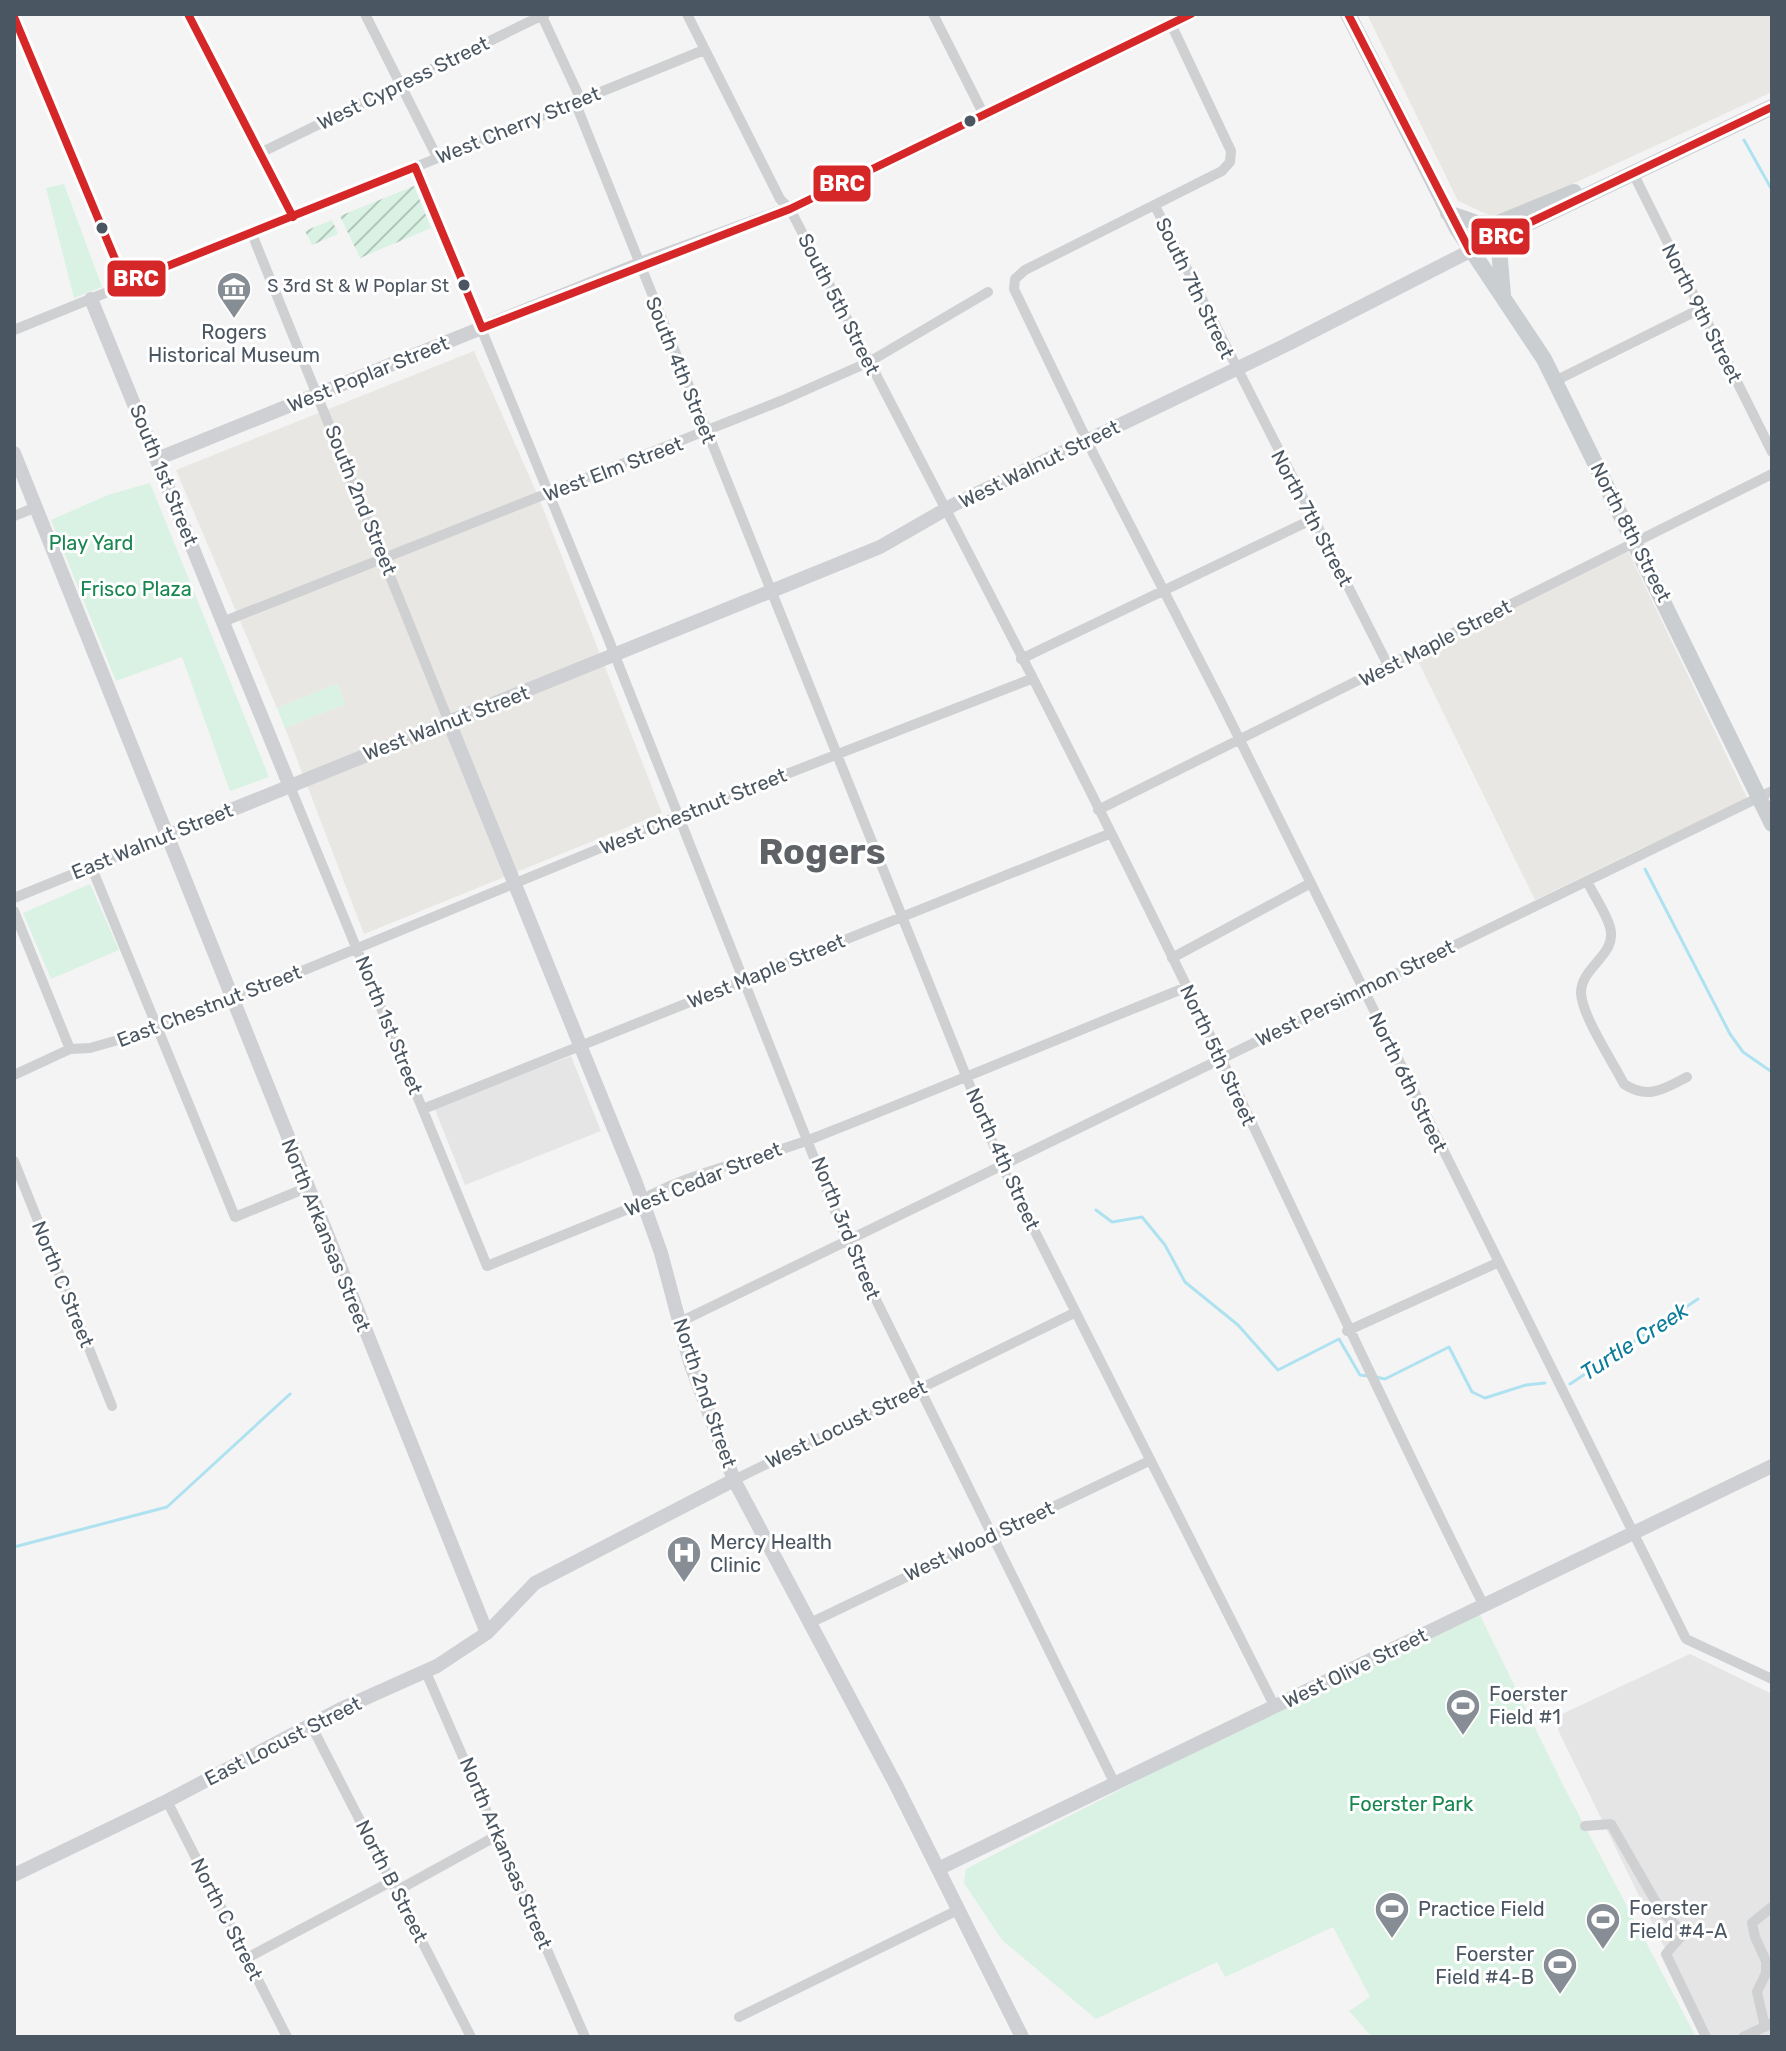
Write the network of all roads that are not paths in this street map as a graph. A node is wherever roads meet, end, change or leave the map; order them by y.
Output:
1 (189, 14) edge
2 (365, 14) edge
3 (687, 14) edge
4 (933, 14) edge
5 (1348, 14) edge
6 (543, 15) edge
7 (14, 17) edge
8 (1180, 18) edge
9 (704, 50) junction
10 (401, 84) junction
11 (578, 101) junction
12 (1772, 107) edge
13 (985, 117) junction
14 (260, 153) junction
15 (437, 157) junction
16 (415, 167) junction
17 (1633, 173) junction
18 (1601, 188) junction
19 (1155, 206) junction
20 (790, 209) junction
21 (1448, 213) junction
22 (293, 217) junction
23 (1511, 231) junction
24 (252, 234) junction
25 (1470, 251) junction
26 (640, 264) junction
27 (125, 283) junction
28 (988, 292) dead end
29 (1503, 297) junction
30 (91, 299) junction
31 (1700, 309) junction
32 (482, 328) junction
33 (14, 330) edge
34 (869, 362) junction
35 (1236, 369) junction
36 (1555, 381) junction
37 (319, 394) junction
38 (706, 433) junction
39 (1088, 440) junction
40 (1772, 452) edge
41 (14, 453) edge
42 (157, 459) junction
43 (1772, 474) edge
44 (550, 494) junction
45 (36, 507) junction
46 (943, 511) junction
47 (14, 516) edge
48 (1313, 519) junction
49 (1636, 541) junction
50 (384, 559) junction
51 (1164, 592) junction
52 (770, 594) junction
53 (225, 621) junction
54 (615, 654) junction
55 (1021, 659) junction
56 (1389, 667) junction
57 (1031, 679) junction
58 (449, 722) junction
59 (1239, 741) junction
60 (835, 753) junction
61 (289, 784) junction
62 (1766, 794) edge
63 (1098, 810) junction
64 (676, 817) junction
65 (1772, 824) edge
66 (1109, 834) junction
67 (167, 836) junction
68 (91, 866) junction
69 (1587, 881) junction
70 (516, 883) junction
71 (1309, 884) junction
72 (14, 898) edge
73 (14, 911) edge
74 (901, 916) junction
75 (357, 947) junction
76 (1172, 958) junction
77 (743, 980) junction
78 (1187, 987) junction
79 (1362, 988) junction
80 (234, 999) junction
81 (157, 1029) junction
82 (580, 1047) junction
83 (70, 1049) junction
84 (1219, 1060) junction
85 (14, 1075) edge
86 (966, 1075) junction
87 (1687, 1077) dead end
88 (423, 1109) junction
89 (810, 1139) junction
90 (14, 1161) edge
91 (1003, 1168) junction
92 (306, 1188) junction
93 (642, 1199) junction
94 (847, 1241) junction
95 (1497, 1263) junction
96 (487, 1266) joint
97 (1074, 1313) junction
98 (680, 1322) junction
99 (1347, 1331) junction
100 (917, 1388) junction
101 (112, 1406) dead end
102 (1149, 1461) junction
103 (1772, 1466) edge
104 (734, 1480) junction
105 (991, 1534) junction
106 (1633, 1534) junction
107 (535, 1583) joint
108 (1483, 1604) junction
109 (810, 1623) junction
110 (487, 1633) junction
111 (425, 1670) junction
112 (1772, 1679) edge
113 (1275, 1707) junction
114 (311, 1725) junction
115 (1115, 1784) junction
116 (167, 1801) junction
117 (1585, 1826) dead end
118 (498, 1835) junction
119 (938, 1869) junction
120 (14, 1875) edge
121 (395, 1885) junction
122 (1772, 1907) edge
123 (958, 1910) junction
124 (247, 1958) junction
125 (739, 2017) dead end
126 (1768, 2025) edge
127 (287, 2037) edge
128 (471, 2037) edge
129 (585, 2037) edge
130 (1022, 2037) edge
131 (1706, 2037) edge
132 (1743, 2037) edge

1 - 14 street
2 - 10 street
3 - 9 street, South 5th Street
4 - 13 street
5 - 21 main road, North 8th Street
6 - 10 street, West Cypress Street
6 - 11 street, South 4th Street
7 - 27 street
8 - 13 main road, West Poplar Street
8 - 19 street
9 - 11 street, West Cherry Street
9 - 20 street, South 5th Street
10 - 14 street, West Cypress Street
10 - 15 street
11 - 15 street, West Cherry Street
11 - 26 street, South 4th Street
12 - 17 main road, West Walnut Street
13 - 20 main road, West Poplar Street
14 - 22 street
15 - 16 street, West Cherry Street
16 - 22 street, West Cherry Street
16 - 32 street, North 3rd Street
17 - 18 main road, West Walnut Street
17 - 31 street, North 9th Street
18 - 21 main road
18 - 23 main road, West Walnut Street
19 - 35 street, South 7th Street
19 - 39 street, North 6th Street
20 - 26 main road, West Poplar Street
20 - 34 street, South 5th Street
21 - 25 main road, North 8th Street
22 - 24 street, West Cherry Street
23 - 25 main road, West Walnut Street
23 - 29 main road
24 - 27 street, West Cherry Street
24 - 37 street, South 2nd Street
25 - 29 main road, North 8th Street
25 - 35 main road, West Walnut Street
26 - 32 main road, West Poplar Street
26 - 38 street, South 4th Street
27 - 30 street, West Cherry Street
28 - 34 street, West Elm Street
29 - 36 main road, North 8th Street
30 - 33 street, West Cherry Street
30 - 42 main road, South 1st Street
31 - 36 street
31 - 40 street, North 9th Street
32 - 37 main road, West Poplar Street
32 - 44 street, North 3rd Street
34 - 38 street, West Elm Street
34 - 46 street, South 5th Street
35 - 39 main road, West Walnut Street
35 - 48 street, North 7th Street
36 - 49 main road, North 8th Street
37 - 42 main road, West Poplar Street
37 - 50 street, South 2nd Street
38 - 44 street, West Elm Street
38 - 52 street, South 4th Street
39 - 46 main road, West Walnut Street
39 - 51 street, North 6th Street
41 - 45 main road, North Arkansas Street
42 - 53 main road, South 1st Street
43 - 49 street, West Maple Street
44 - 50 street, West Elm Street
44 - 54 street, North 3rd Street
45 - 47 street
45 - 67 main road, North Arkansas Street
46 - 52 main road, West Walnut Street
46 - 55 street, North 5th Street
48 - 51 street
48 - 56 street, North 7th Street
49 - 56 street, West Maple Street
49 - 62 main road, North 8th Street
50 - 53 street, West Elm Street
50 - 58 street, South 2nd Street
51 - 55 street
51 - 59 street, North 6th Street
52 - 54 main road, West Walnut Street
52 - 60 street, North 4th Street
53 - 61 main road, South 1st Street
54 - 58 main road, West Walnut Street
54 - 64 street, North 3rd Street
55 - 57 street, North 5th Street
56 - 59 street, West Maple Street
57 - 60 street, West Chestnut Street
57 - 63 street, North 5th Street
58 - 61 main road, West Walnut Street
58 - 70 main road, North 2nd Street
59 - 63 street, West Maple Street
59 - 71 street, North 6th Street
60 - 64 street, West Chestnut Street
60 - 74 street, North 4th Street
61 - 67 main road, East Walnut Street
61 - 75 street, North 1st Street
62 - 65 main road, North 8th Street
62 - 69 street, West Persimmon Street
63 - 66 street, North 5th Street
64 - 70 street, West Chestnut Street
64 - 77 street, North 3rd Street
66 - 74 street, West Maple Street
66 - 76 street, North 5th Street
67 - 68 street, East Walnut Street
67 - 80 main road, North Arkansas Street
68 - 72 street, East Walnut Street
68 - 81 street
69 - 79 street, West Persimmon Street
69 - 87 street
70 - 75 street, West Chestnut Street
70 - 82 main road, North 2nd Street
71 - 76 street
71 - 79 street, North 6th Street
73 - 83 street
74 - 77 street, West Maple Street
74 - 86 street, North 4th Street
75 - 80 street, East Chestnut Street
75 - 88 street, North 1st Street
76 - 78 street, North 5th Street
77 - 82 street, West Maple Street
77 - 89 street, North 3rd Street
78 - 84 street, North 5th Street
78 - 86 street, West Cedar Street
79 - 84 street, West Persimmon Street
79 - 95 street, North 6th Street
80 - 81 street, East Chestnut Street
80 - 92 main road, North Arkansas Street
81 - 83 street, East Chestnut Street
81 - 92 street
82 - 88 street, West Maple Street
82 - 93 main road, North 2nd Street
83 - 85 street, East Chestnut Street
84 - 91 street, West Persimmon Street
84 - 99 street, North 5th Street
86 - 89 street, West Cedar Street
86 - 91 street, North 4th Street
88 - 96 street, North 1st Street
89 - 93 street, West Cedar Street
89 - 94 street, North 3rd Street
90 - 101 street, North C Street
91 - 94 street, West Persimmon Street
91 - 97 street, North 4th Street
92 - 110 main road, North Arkansas Street
93 - 96 street, West Cedar Street
93 - 98 main road, North 2nd Street
94 - 98 street, West Persimmon Street
94 - 100 street, North 3rd Street
95 - 99 street
95 - 106 street, North 6th Street
97 - 100 street, West Locust Street
97 - 102 street, North 4th Street
98 - 104 main road, North 2nd Street
99 - 108 street, North 5th Street
100 - 104 street, West Locust Street
100 - 105 street, North 3rd Street
102 - 105 street, West Wood Street
102 - 113 street, North 4th Street
103 - 106 main road, West Olive Street
104 - 107 main road, West Locust Street
104 - 109 main road, North 2nd Street
105 - 109 street, West Wood Street
105 - 115 street, North 3rd Street
106 - 108 main road, West Olive Street
106 - 112 street, North 6th Street
107 - 110 main road, East Locust Street
108 - 113 main road, West Olive Street
109 - 119 main road, North 2nd Street
110 - 111 main road, East Locust Street
111 - 114 main road, East Locust Street
111 - 118 street, North Arkansas Street
113 - 115 main road, West Olive Street
114 - 116 main road, East Locust Street
114 - 121 street, North B Street
115 - 119 main road, West Olive Street
116 - 120 main road, East Locust Street
116 - 124 street, North C Street
117 - 131 street
118 - 121 street
118 - 129 street, North Arkansas Street
119 - 123 main road, North 2nd Street
121 - 124 street
121 - 128 street, North B Street
122 - 126 street
123 - 125 street
123 - 130 main road, North 2nd Street
124 - 127 street, North C Street
126 - 132 street

